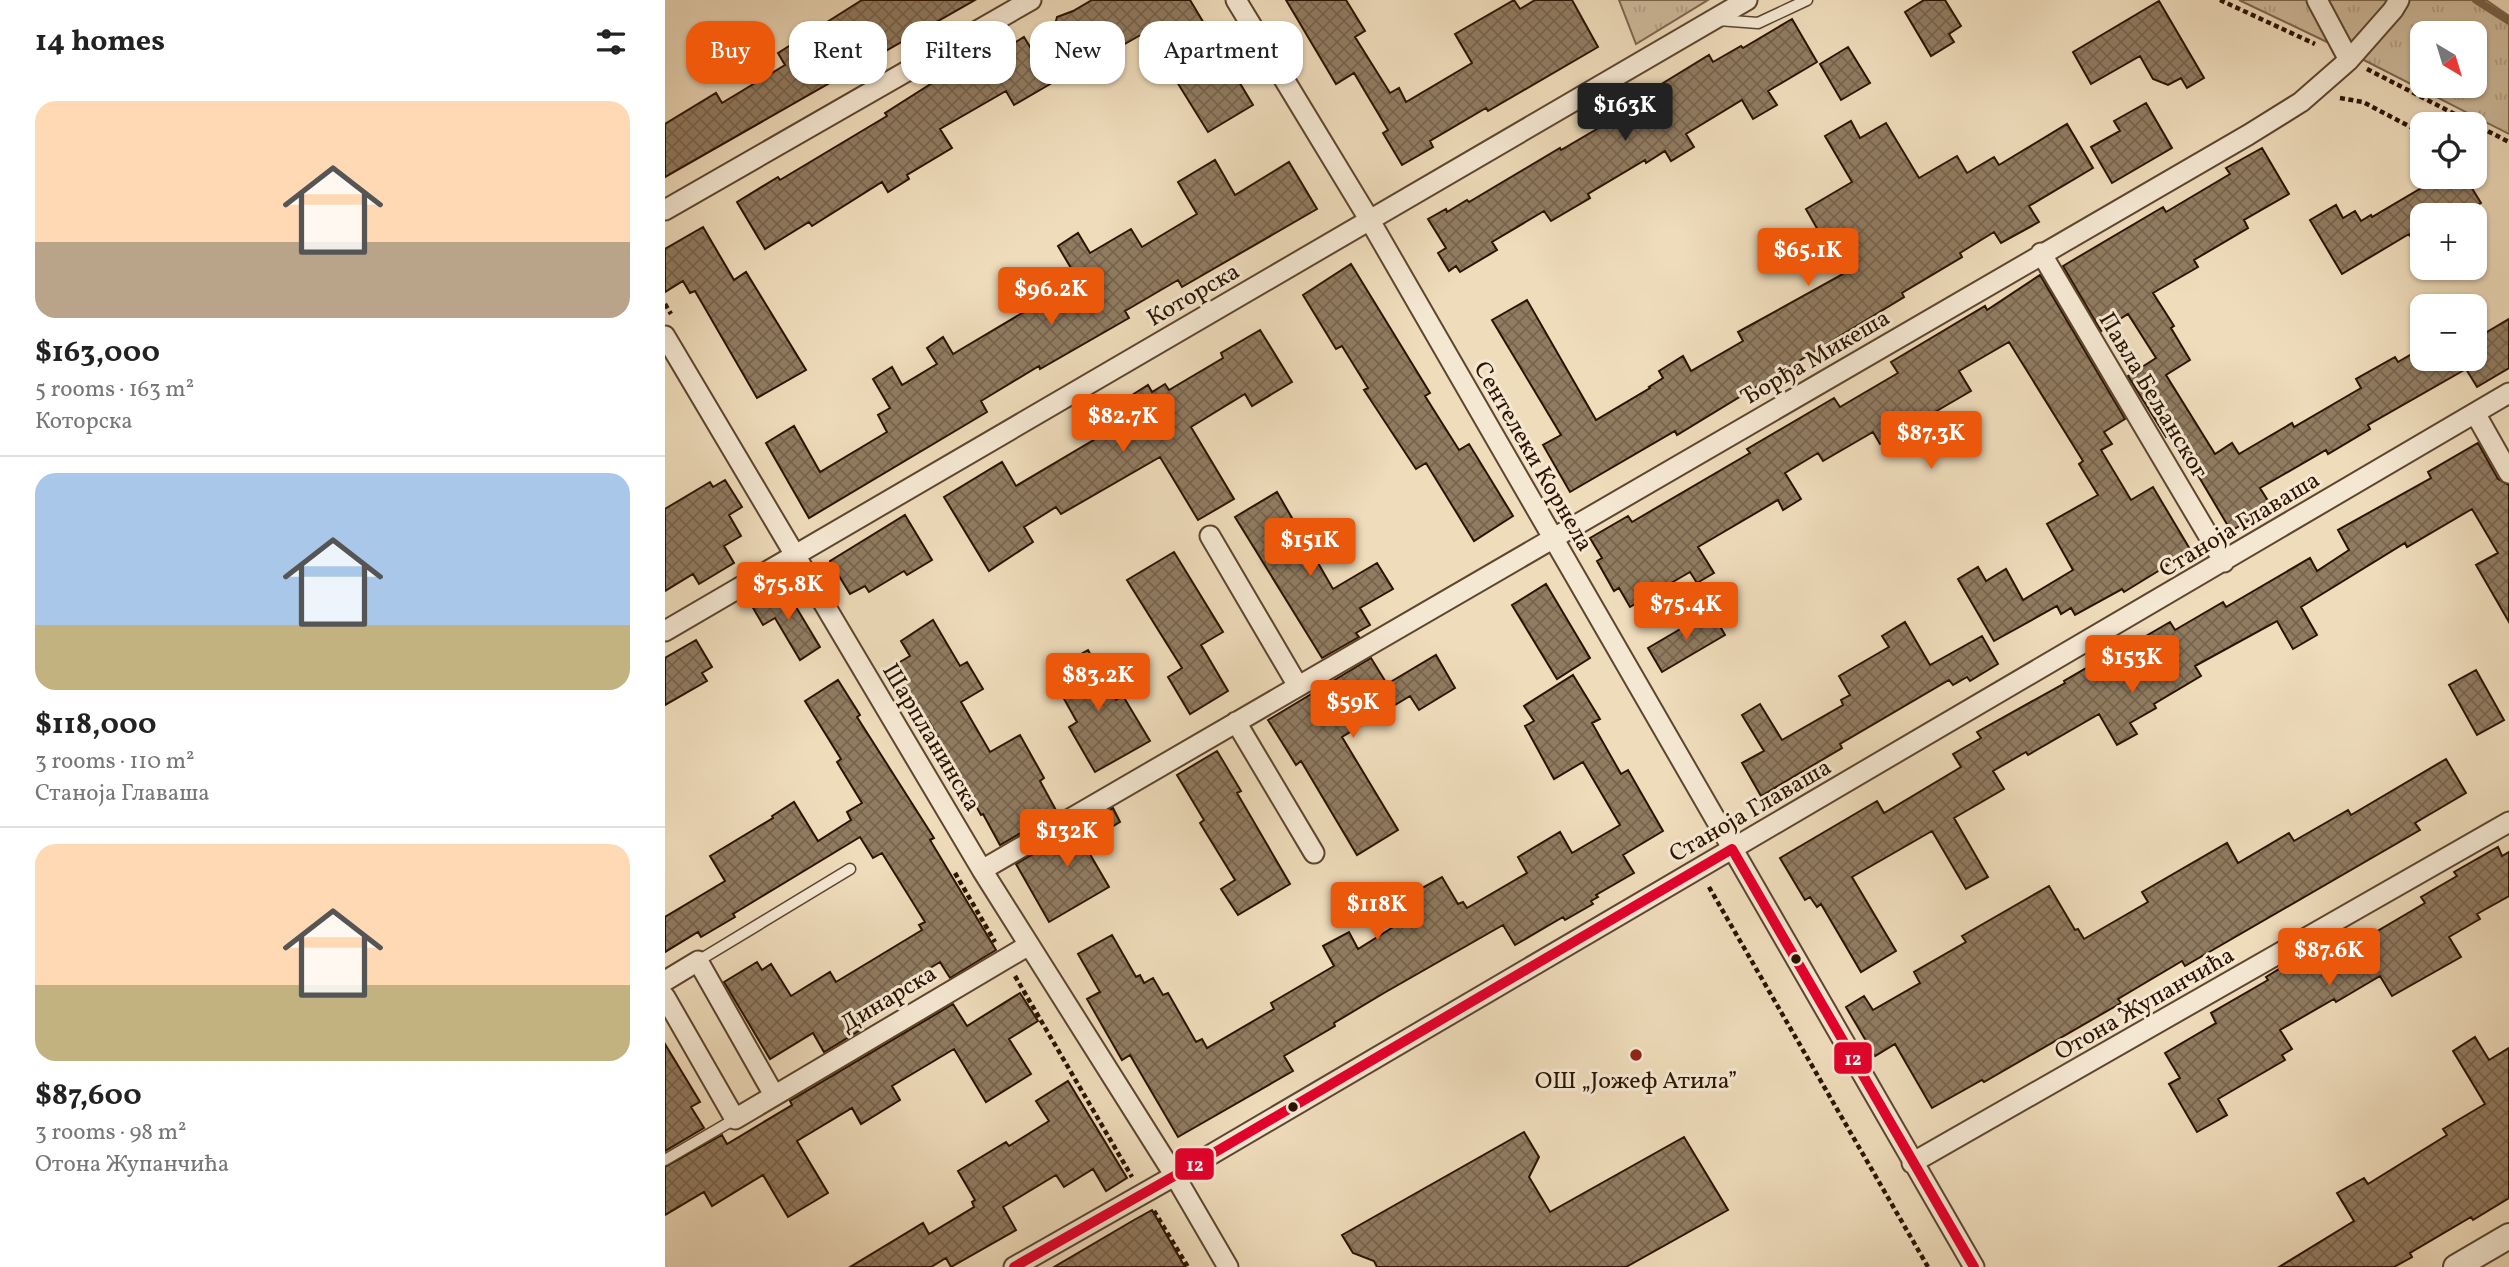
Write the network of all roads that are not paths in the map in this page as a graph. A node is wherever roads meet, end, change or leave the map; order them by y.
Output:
1 (1031, 0) edge
2 (1235, 0) edge
3 (1747, 0) edge
4 (1807, 0) edge
5 (2317, 0) edge
6 (2399, 0) edge
7 (1714, 20) junction
8 (2349, 60) junction
9 (665, 210) edge
10 (1369, 219) junction
11 (2041, 253) junction
12 (665, 336) edge
13 (2509, 393) edge
14 (2475, 413) junction
15 (2509, 473) edge
16 (1210, 536) dead end
17 (1553, 538) junction
18 (795, 556) junction
19 (2224, 562) junction
20 (665, 631) edge
21 (1298, 686) junction
22 (1235, 722) junction
23 (2509, 822) edge
24 (1733, 849) junction
25 (1314, 853) dead end
26 (850, 869) dead end
27 (982, 870) junction
28 (1029, 945) junction
29 (698, 961) junction
30 (665, 981) edge
31 (665, 997) edge
32 (774, 1095) junction
33 (735, 1119) junction
34 (665, 1160) edge
35 (1912, 1163) junction
36 (1175, 1176) junction
37 (2509, 1236) edge
38 (1014, 1267) edge
39 (1228, 1267) edge
40 (1974, 1267) edge
41 (2456, 1267) edge

1 - 9 street
2 - 10 street, Сентелеки Корнела
3 - 7 street, Которска
4 - 7 lane
5 - 8 street
6 - 8 street, Ђорђа Микеша
7 - 10 street, Которска
8 - 11 street, Ђорђа Микеша
10 - 17 street, Сентелеки Корнела
10 - 18 street, Которска
11 - 17 street, Ђорђа Микеша
11 - 19 street, Павла Бељанског
12 - 18 street, Шарпланинска
13 - 14 street, Станоја Главаша
14 - 15 street
14 - 19 street, Станоја Главаша
16 - 21 street
17 - 21 street, Ђорђа Микеша
17 - 24 street, Сентелеки Корнела
18 - 20 street, Которска
18 - 27 street, Шарпланинска
19 - 24 street, Станоја Главаша
21 - 22 street, Ђорђа Микеша
22 - 25 street
22 - 27 street, Ђорђа Микеша
23 - 35 street, Отона Жупанчића
24 - 35 street, Сентелеки Корнела
24 - 36 street, Станоја Главаша
26 - 29 lane
27 - 28 street, Шарпланинска
28 - 32 street, Динарска
28 - 36 street, Шарпланинска
29 - 30 street
29 - 32 street
31 - 33 street
32 - 33 street, Динарска
33 - 34 lane, Динарска
35 - 40 street, Сентелеки Корнела
36 - 38 street, Станоја Главаша
36 - 39 street, Шарпланинска
37 - 41 street

